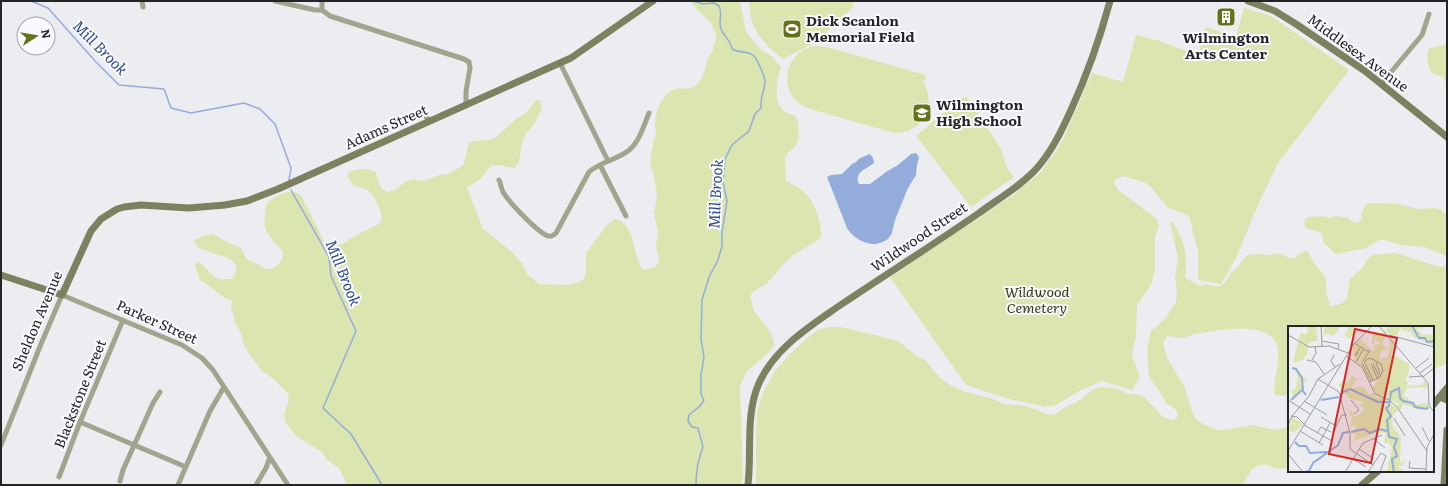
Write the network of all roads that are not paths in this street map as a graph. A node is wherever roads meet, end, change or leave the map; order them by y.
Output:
1 (142, 1) edge
2 (275, 1) edge
3 (322, 1) edge
4 (653, 1) edge
5 (1110, 1) edge
6 (1248, 1) edge
7 (143, 7) dead end
8 (322, 10) junction
9 (1429, 14) dead end
10 (560, 63) junction
11 (1381, 84) junction
12 (466, 106) junction
13 (416, 113) dead end
14 (649, 113) dead end
15 (430, 121) junction
16 (1447, 137) edge
17 (608, 161) junction
18 (600, 165) junction
19 (500, 180) dead end
20 (109, 214) joint
21 (626, 216) dead end
22 (1, 275) edge
23 (62, 295) junction
24 (124, 320) junction
25 (224, 387) junction
26 (1447, 388) edge
27 (160, 392) dead end
28 (1440, 397) junction
29 (1447, 400) edge
30 (1434, 404) edge
31 (80, 422) junction
32 (1447, 430) edge
33 (1, 445) edge
34 (134, 445) junction
35 (270, 457) junction
36 (186, 467) junction
37 (1377, 472) edge
38 (59, 477) dead end
39 (120, 481) dead end
40 (178, 485) edge
41 (256, 485) edge
42 (288, 485) edge
43 (748, 485) edge
44 (1362, 485) edge
45 (1444, 485) edge

1 - 7 street
2 - 8 street
3 - 8 street
4 - 10 street, Adams Street
5 - 43 street, Wildwood Street
6 - 11 street, Middlesex Avenue
8 - 12 street
9 - 11 street
10 - 12 street, Adams Street
10 - 17 street
11 - 16 street, Middlesex Avenue
12 - 15 street, Adams Street
13 - 15 street
14 - 17 street
15 - 20 street, Adams Street
17 - 18 street
18 - 19 street
18 - 21 street
20 - 23 street, Sheldon Avenue
22 - 23 street, Parker Street
23 - 24 street, Parker Street
23 - 33 street, Sheldon Avenue
24 - 25 street, Parker Street
24 - 31 street, Blackstone Street
25 - 35 street, Parker Street
25 - 36 street
26 - 28 street
27 - 34 street
28 - 29 street
28 - 30 street
31 - 34 street
31 - 38 street, Blackstone Street
32 - 45 street
34 - 36 street
34 - 39 street
35 - 41 street
35 - 42 street, Parker Street
36 - 40 street
37 - 44 street

